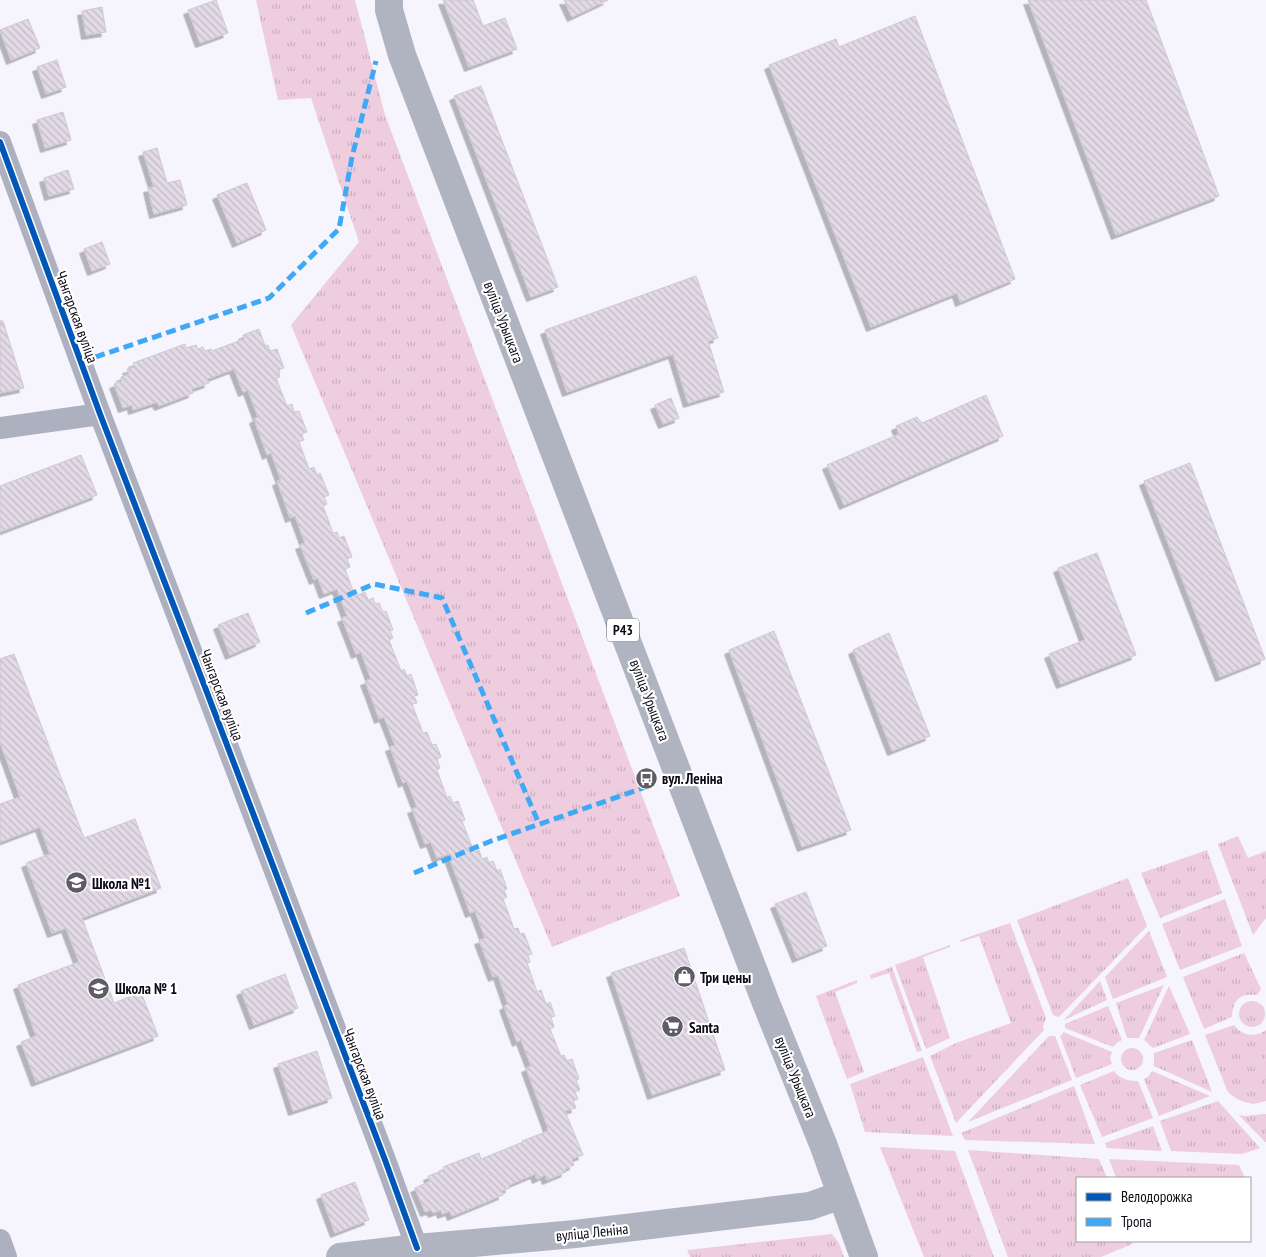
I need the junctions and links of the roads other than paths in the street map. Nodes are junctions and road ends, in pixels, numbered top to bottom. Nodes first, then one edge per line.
1 (389, 0) edge
2 (0, 142) edge
3 (100, 414) junction
4 (0, 428) edge
5 (841, 1195) junction
6 (0, 1240) edge
7 (418, 1253) edge
8 (6, 1257) edge
9 (340, 1257) edge
10 (864, 1257) edge

1 - 5 main road, вуліца Урыцкага / Р43
2 - 3 street, Чангарская вуліца
3 - 4 street
3 - 7 street, Чангарская вуліца
5 - 7 main road, вуліца Леніна
5 - 10 main road, вуліца Урыцкага / Р43
6 - 8 street
7 - 9 main road, вуліца Леніна

